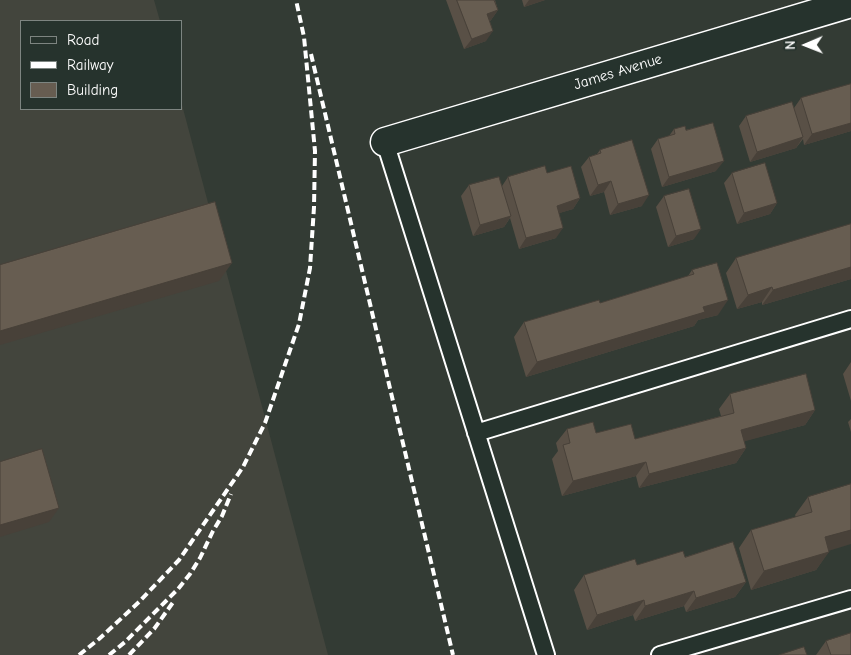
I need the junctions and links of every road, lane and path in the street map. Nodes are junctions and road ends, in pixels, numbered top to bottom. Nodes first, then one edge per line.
1 (851, 3) edge
2 (385, 142) joint
3 (851, 319) edge
4 (476, 433) junction
5 (851, 599) edge
6 (546, 655) edge
7 (660, 655) edge

1 - 2 street, James Avenue
2 - 4 lane
3 - 4 lane
4 - 6 lane
5 - 7 lane

